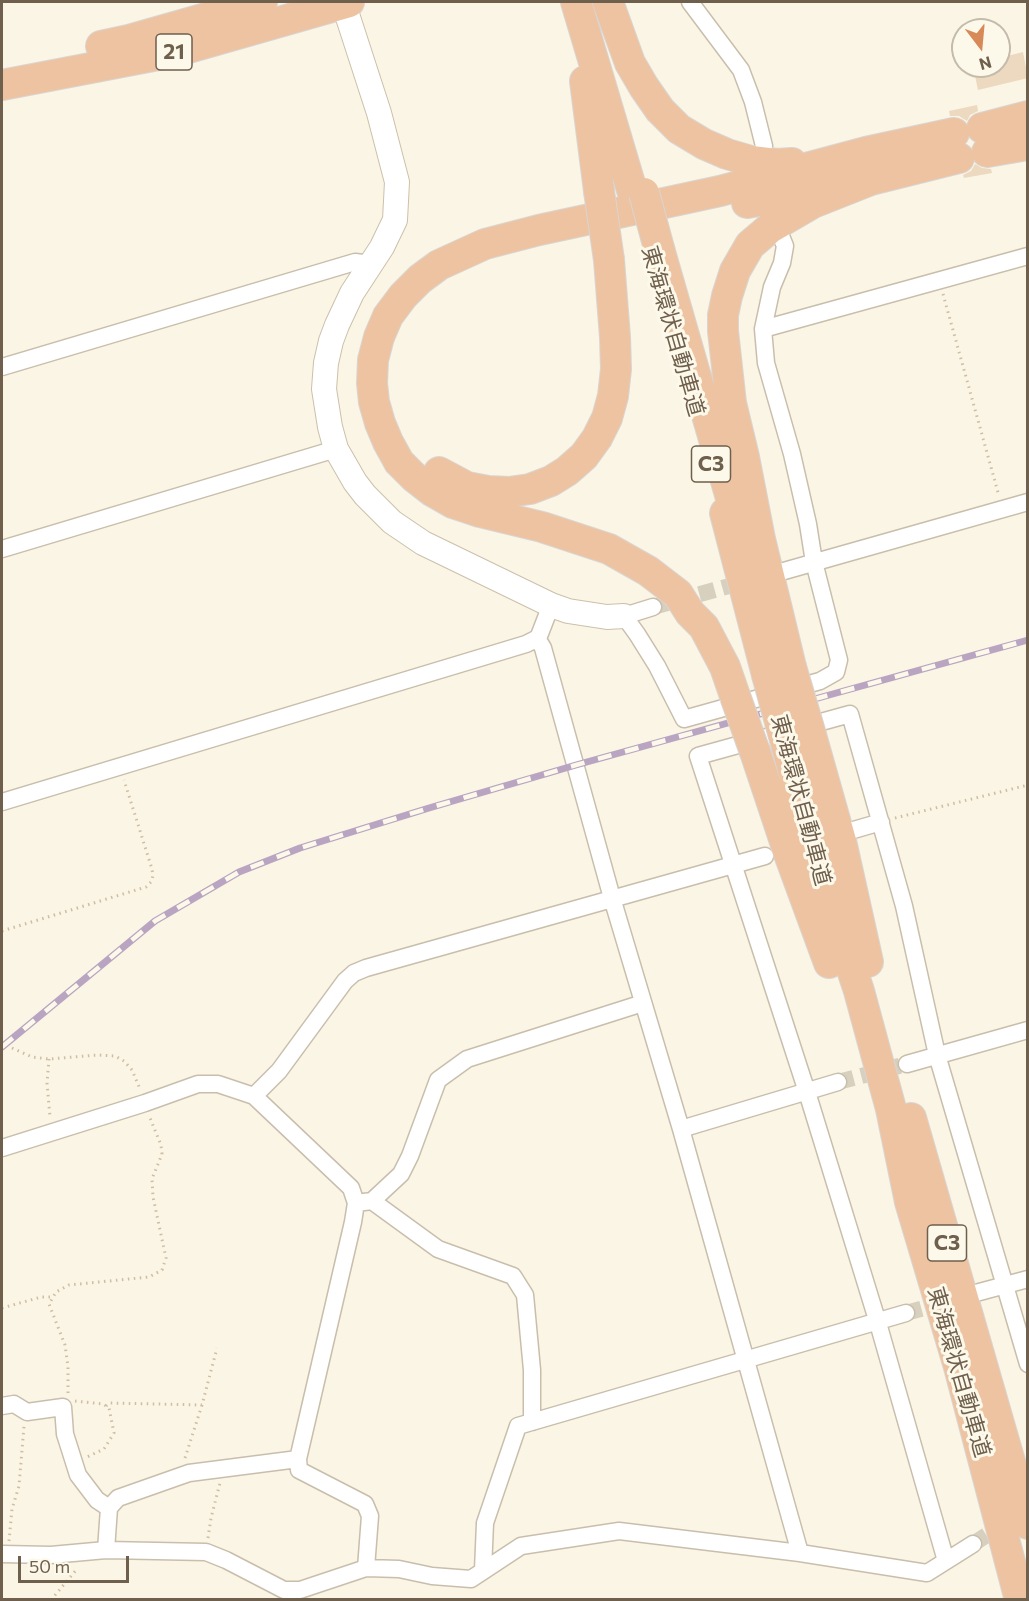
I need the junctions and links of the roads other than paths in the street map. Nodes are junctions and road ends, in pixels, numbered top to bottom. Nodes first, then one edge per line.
1 (262, 2) edge
2 (346, 2) edge
3 (566, 2) edge
4 (576, 2) edge
5 (587, 2) edge
6 (608, 2) edge
7 (690, 2) edge
8 (2, 67) edge
9 (605, 70) junction
10 (2, 85) edge
11 (1028, 116) edge
12 (971, 143) junction
13 (1028, 145) edge
14 (764, 146) dead end
15 (868, 166) junction
16 (781, 236) dead end
17 (1028, 256) edge
18 (371, 264) junction
19 (763, 329) junction
20 (2, 367) edge
21 (336, 449) junction
22 (1028, 502) edge
23 (2, 549) edge
24 (814, 562) junction
25 (784, 571) dead end
26 (550, 605) junction
27 (653, 607) tunnel mouth
28 (624, 616) junction
29 (537, 638) junction
30 (780, 672) junction
31 (800, 738) junction
32 (2, 802) edge
33 (881, 822) junction
34 (850, 831) dead end
35 (765, 856) dead end
36 (733, 866) junction
37 (612, 898) junction
38 (643, 1003) junction
39 (1028, 1030) edge
40 (937, 1056) junction
41 (907, 1064) tunnel mouth
42 (838, 1082) tunnel mouth
43 (807, 1092) junction
44 (254, 1096) junction
45 (681, 1129) junction
46 (2, 1148) edge
47 (364, 1202) junction
48 (910, 1202) junction
49 (1028, 1279) edge
50 (1004, 1286) junction
51 (972, 1294) dead end
52 (906, 1313) tunnel mouth
53 (878, 1323) junction
54 (745, 1360) junction
55 (1028, 1364) edge
56 (2, 1406) edge
57 (532, 1422) junction
58 (298, 1459) junction
59 (109, 1508) junction
60 (1028, 1524) edge
61 (972, 1544) tunnel mouth
62 (99, 1550) junction
63 (800, 1553) junction
64 (5, 1554) edge
65 (946, 1562) junction
66 (366, 1568) junction
67 (483, 1570) junction
68 (1019, 1594) edge

1 - 8 highway, 21
2 - 10 highway, 21
2 - 18 street
3 - 9 highway
4 - 9 highway, 東海環状自動車道 / C3
5 - 9 highway, 東海環状自動車道 / C3
6 - 9 highway
7 - 14 street
9 - 15 highway
9 - 15 highway, bridge
9 - 30 highway, 東海環状自動車道 / C3, bridge
11 - 12 highway
12 - 13 highway
12 - 15 highway
15 - 30 highway
15 - 48 highway, bridge
16 - 19 street
17 - 19 street
18 - 20 street
18 - 21 street
19 - 24 street
21 - 23 street
21 - 26 street
22 - 24 street
24 - 25 street
24 - 28 street
26 - 28 street
26 - 29 street
27 - 28 street
29 - 32 street
29 - 37 street
30 - 31 highway, 東海環状自動車道 / C3
31 - 48 highway, 東海環状自動車道 / C3
31 - 60 highway, 東海環状自動車道 / C3
33 - 34 street
33 - 36 street
33 - 40 street
35 - 36 street
36 - 37 street
36 - 43 street
37 - 38 street
37 - 44 street
38 - 45 street
38 - 47 street
39 - 40 street
40 - 41 street
40 - 50 street
42 - 43 street
43 - 45 street
43 - 53 street
44 - 46 street
44 - 47 street
45 - 54 street
47 - 57 street
47 - 58 street
48 - 68 highway, 東海環状自動車道 / C3
49 - 50 street
50 - 51 street
50 - 55 street
52 - 53 street
53 - 54 street
53 - 65 street
54 - 57 street
54 - 63 street
56 - 59 street
57 - 67 street
58 - 59 street
58 - 66 street
59 - 62 street
61 - 65 street
62 - 64 street
62 - 66 street
63 - 65 street
63 - 67 street
66 - 67 street

